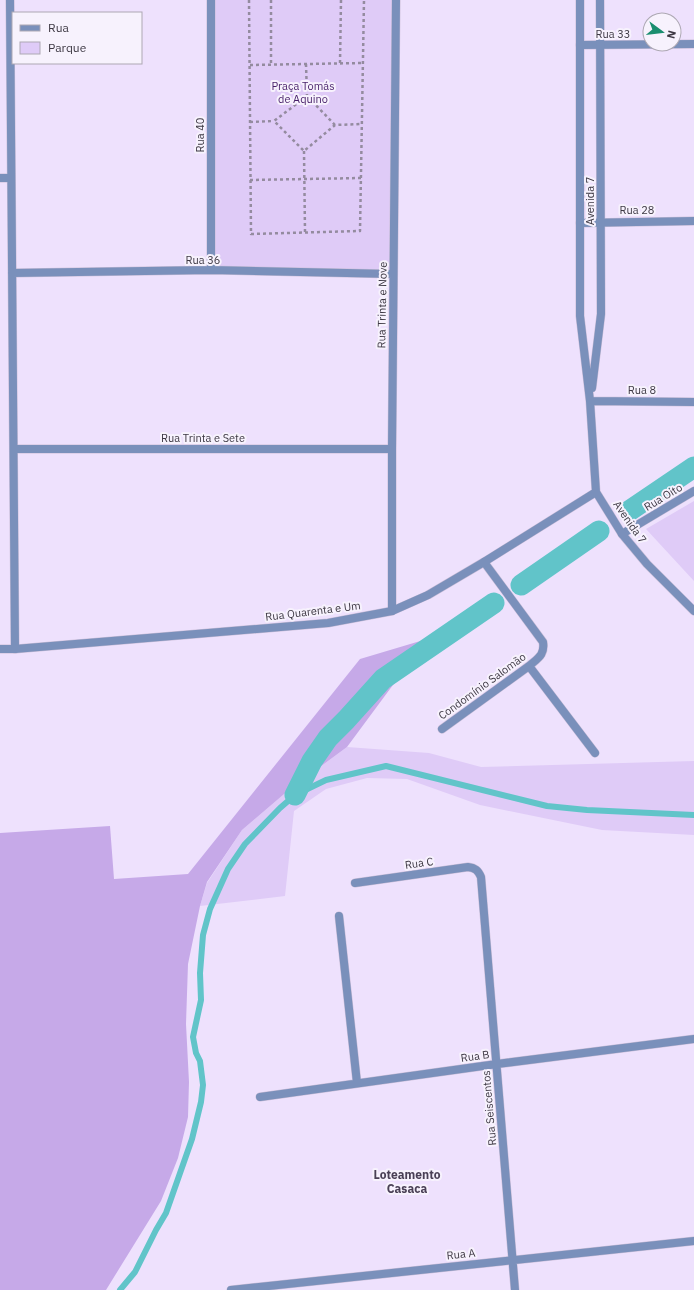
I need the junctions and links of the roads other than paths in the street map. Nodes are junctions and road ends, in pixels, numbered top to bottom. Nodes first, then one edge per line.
1 (10, 0) edge
2 (211, 0) edge
3 (396, 0) edge
4 (580, 0) edge
5 (600, 0) edge
6 (694, 44) edge
7 (580, 45) junction
8 (600, 45) junction
9 (0, 178) edge
10 (11, 178) junction
11 (694, 221) edge
12 (601, 222) junction
13 (580, 223) junction
14 (211, 270) junction
15 (12, 273) junction
16 (394, 274) junction
17 (590, 401) junction
18 (694, 402) edge
19 (14, 449) junction
20 (392, 449) junction
21 (694, 491) edge
22 (596, 492) junction
23 (622, 534) junction
24 (484, 562) junction
25 (392, 611) junction
26 (694, 611) edge
27 (0, 649) edge
28 (15, 649) junction
29 (529, 666) junction
30 (442, 729) dead end
31 (595, 753) dead end
32 (481, 877) joint
33 (355, 883) dead end
34 (339, 916) dead end
35 (694, 1038) edge
36 (497, 1064) junction
37 (357, 1083) junction
38 (260, 1097) dead end
39 (694, 1240) edge
40 (512, 1260) junction
41 (231, 1290) edge
42 (515, 1290) edge

1 - 10 street
2 - 14 street, Rua 40
3 - 16 street, Rua Trinta e Nove
4 - 7 street, Avenida 7
5 - 8 street, Avenida 7
6 - 8 street, Rua 33
7 - 8 street, Rua 33
7 - 13 street, Avenida 7
8 - 12 street, Avenida 7
9 - 10 street
10 - 15 street
11 - 12 street, Rua 28
12 - 13 street, Rua 28
12 - 17 street, Avenida 7
13 - 17 street, Avenida 7
14 - 15 street, Rua 36
14 - 16 street, Rua 36
15 - 19 street
16 - 20 street, Rua Trinta e Nove
17 - 18 street, Rua 8
17 - 22 street, Avenida 7
19 - 20 street, Rua Trinta e Sete
19 - 28 street
20 - 25 street, Rua Trinta e Nove
21 - 23 street, Rua Oito
22 - 23 street, Avenida 7
22 - 24 street, Rua Quarenta e Um
23 - 26 street, Avenida 7
24 - 25 street, Rua Quarenta e Um
24 - 29 street, Condomínio Salomão
25 - 28 street, Rua Quarenta e Um
27 - 28 street, Rua Quarenta e Um
29 - 30 street, Condomínio Salomão
29 - 31 street
32 - 33 street, Rua C
32 - 36 street, Rua Seiscentos
34 - 37 street
35 - 36 street, Rua B
36 - 37 street, Rua B
36 - 40 street, Rua Seiscentos
37 - 38 street, Rua B
39 - 40 street, Rua A
40 - 41 street, Rua A
40 - 42 street, Rua Seiscentos

